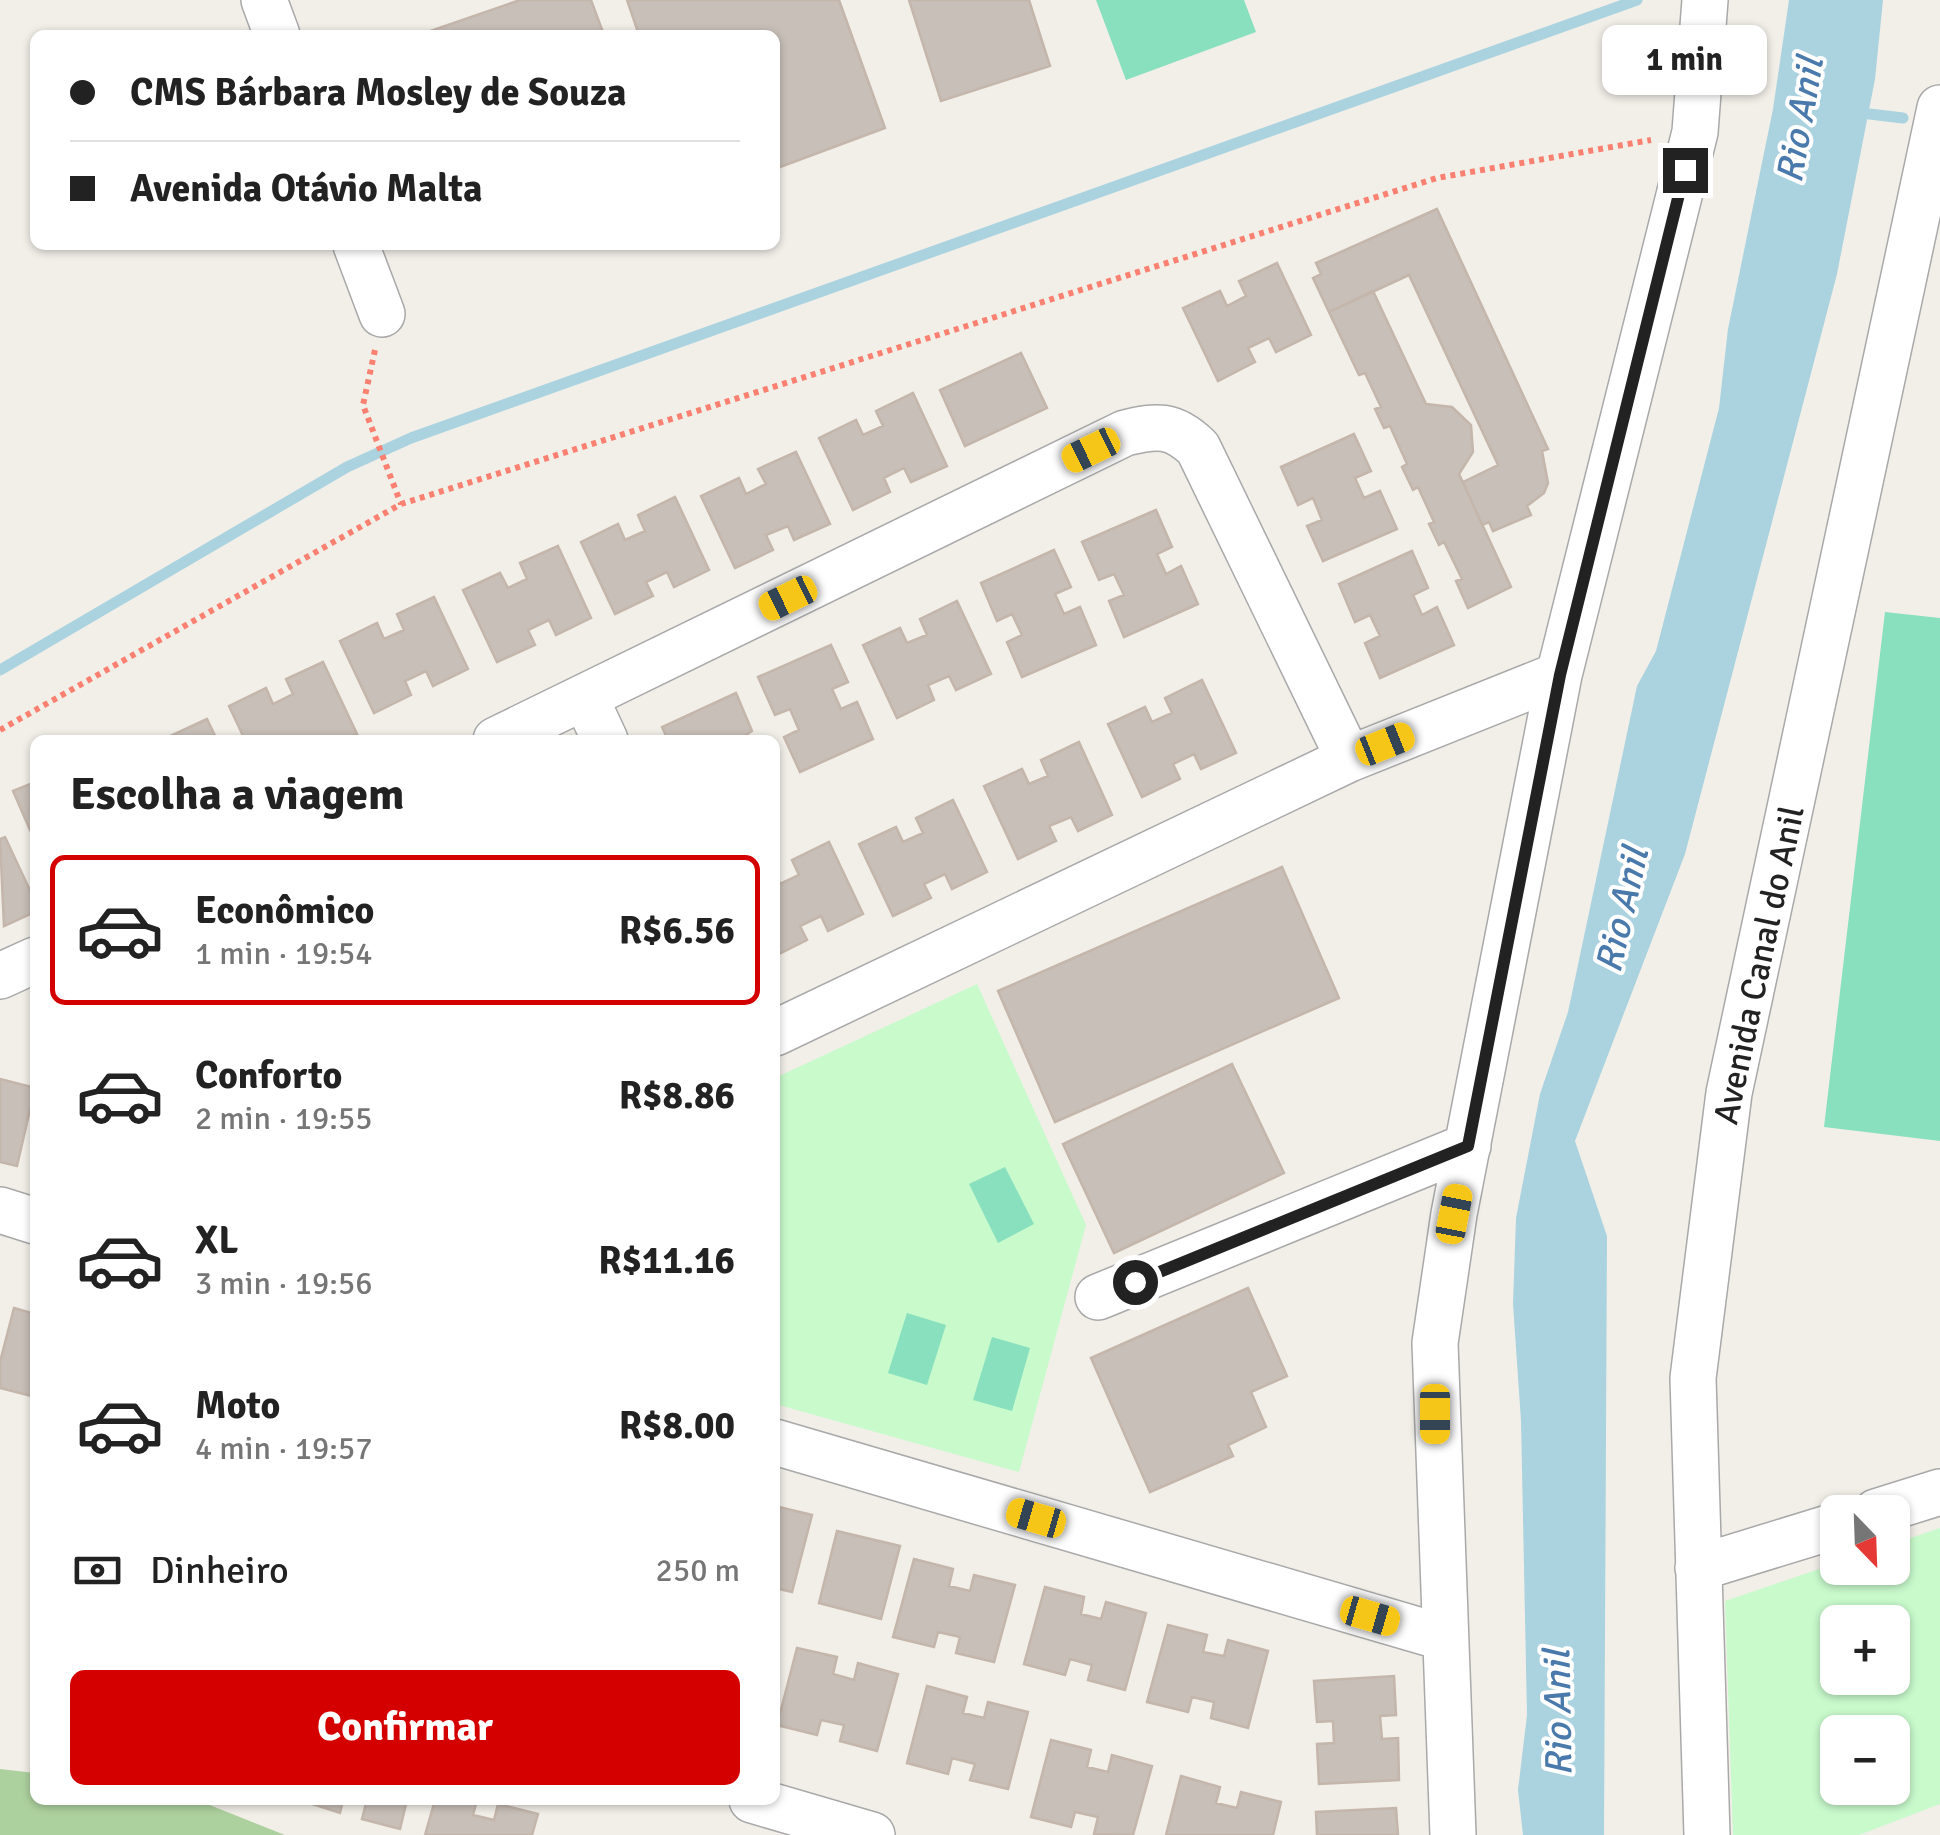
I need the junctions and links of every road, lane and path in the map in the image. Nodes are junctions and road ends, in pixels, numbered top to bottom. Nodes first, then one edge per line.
1 (264, 0) edge
2 (1705, 0) edge
3 (275, 30) edge
4 (1940, 108) edge
5 (1695, 132) junction
6 (358, 250) edge
7 (382, 314) joint
8 (401, 504) junction
9 (1560, 675) junction
10 (586, 698) junction
11 (0, 730) edge
12 (507, 735) edge
13 (603, 735) edge
14 (1349, 759) junction
15 (30, 962) edge
16 (0, 976) edge
17 (780, 1031) edge
18 (1468, 1146) junction
19 (0, 1210) edge
20 (30, 1219) edge
21 (1098, 1298) dead end
22 (780, 1443) edge
23 (1940, 1492) edge
24 (1910, 1501) edge
25 (1820, 1531) edge
26 (1698, 1568) junction
27 (1445, 1638) junction
28 (769, 1805) edge
29 (872, 1835) edge
30 (1452, 1835) edge
31 (1707, 1835) edge

1 - 3 street
2 - 5 street
4 - 26 street, Avenida Canal do Anil
5 - 8 path
5 - 9 street
6 - 7 street
7 - 8 path
8 - 11 path
9 - 14 street
9 - 18 street
10 - 12 street
10 - 13 street
10 - 14 street
14 - 17 street
15 - 16 street
18 - 21 street
18 - 27 street
19 - 20 street
22 - 27 street
23 - 24 street
25 - 26 street
26 - 31 street, Avenida Canal do Anil
27 - 30 street
28 - 29 street

